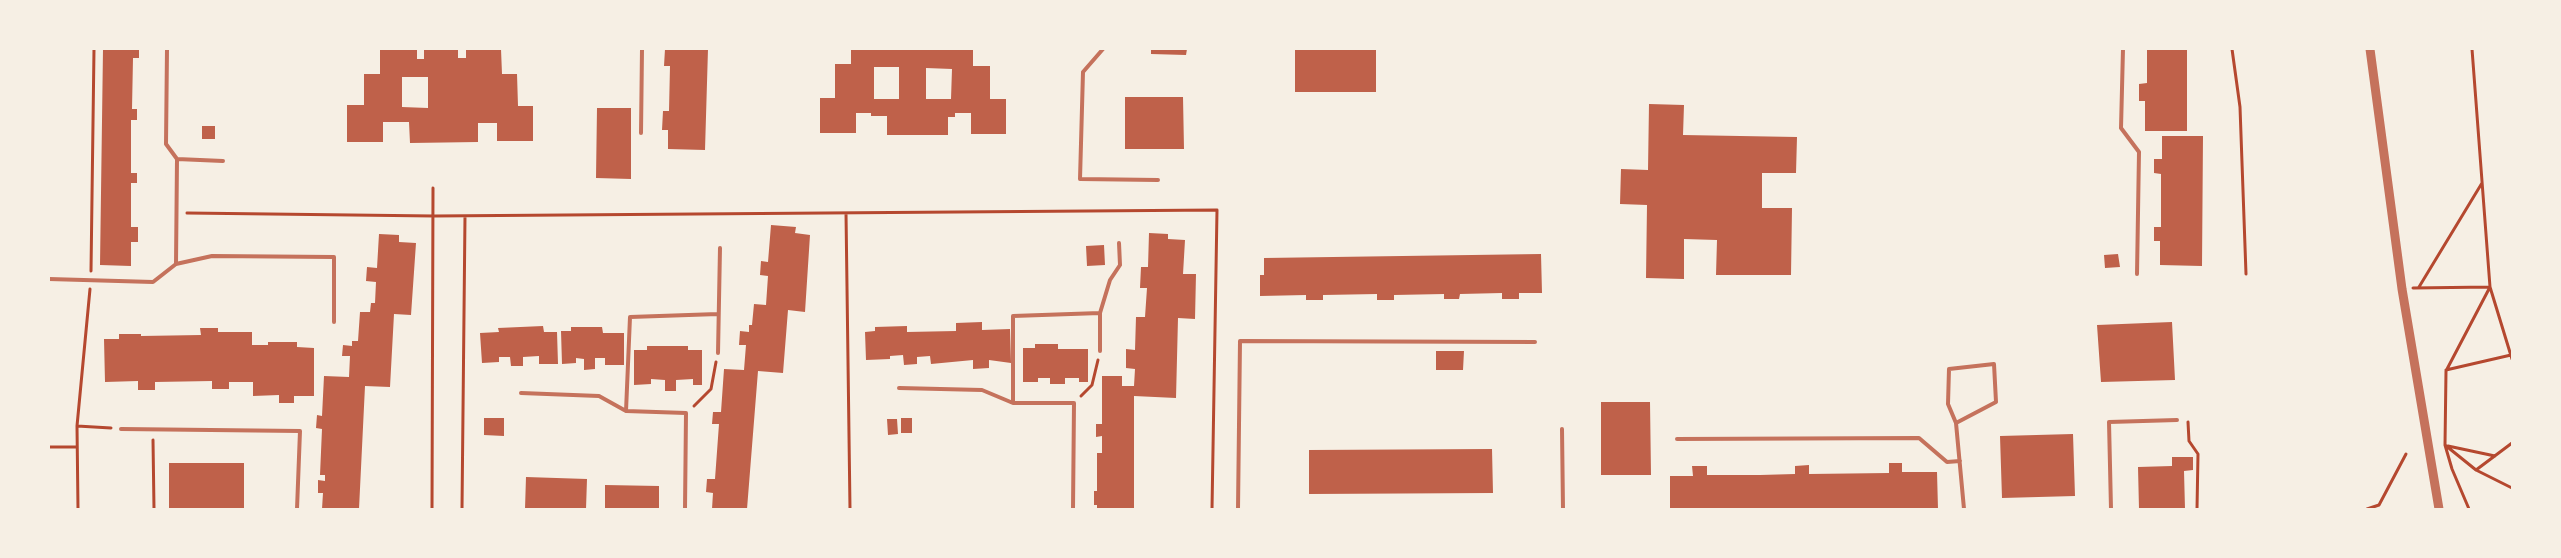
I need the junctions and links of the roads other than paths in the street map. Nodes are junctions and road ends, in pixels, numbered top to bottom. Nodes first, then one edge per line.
1 (167, 49) edge
2 (642, 49) edge
3 (1104, 49) edge
4 (2123, 49) edge
5 (2370, 49) edge
6 (641, 133) dead end
7 (176, 159) junction
8 (223, 161) dead end
9 (1158, 180) dead end
10 (1119, 243) dead end
11 (720, 248) dead end
12 (176, 264) junction
13 (2137, 274) dead end
14 (49, 279) edge
15 (1100, 313) junction
16 (718, 314) junction
17 (334, 322) dead end
18 (1535, 342) dead end
19 (1100, 351) road end
20 (718, 353) road end
21 (899, 388) dead end
22 (521, 393) dead end
23 (1013, 403) junction
24 (626, 411) junction
25 (2177, 420) road end
26 (1956, 423) junction
27 (120, 428) road end
28 (1562, 429) dead end
29 (1677, 439) dead end
30 (1960, 461) junction
31 (297, 509) edge
32 (685, 509) edge
33 (1073, 509) edge
34 (1238, 509) edge
35 (1562, 509) edge
36 (1964, 509) edge
37 (2111, 509) edge
38 (2439, 509) edge

1 - 7 lane
2 - 6 lane
3 - 9 lane
4 - 13 lane
5 - 38 street
7 - 8 lane
7 - 12 lane
10 - 15 lane
11 - 16 lane
12 - 14 lane
12 - 17 lane
15 - 19 lane
15 - 23 lane
16 - 20 lane
16 - 24 lane
18 - 34 lane
21 - 23 lane
22 - 24 lane
23 - 33 lane
24 - 32 lane
25 - 37 lane
26 - 26 lane
26 - 30 lane
27 - 31 lane
28 - 35 lane
29 - 30 lane
30 - 36 lane

